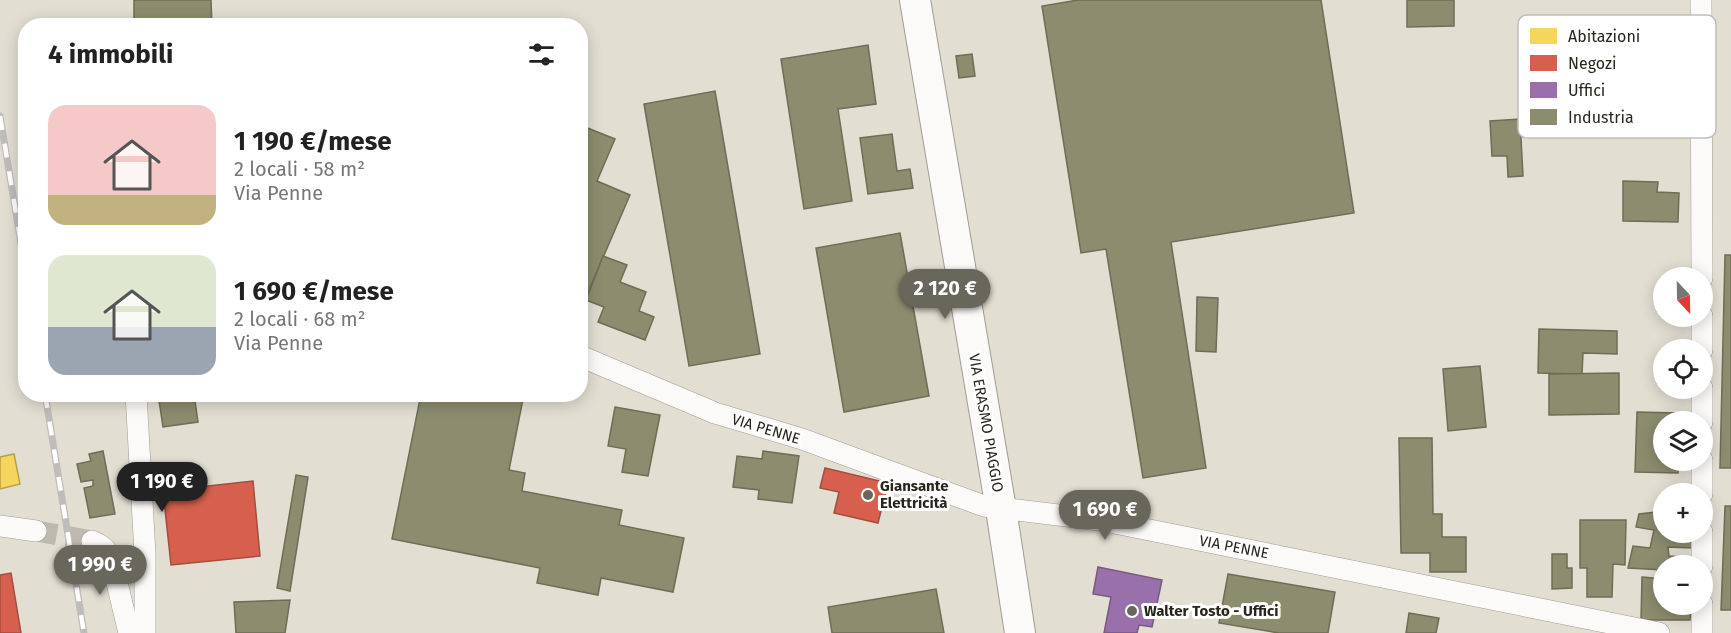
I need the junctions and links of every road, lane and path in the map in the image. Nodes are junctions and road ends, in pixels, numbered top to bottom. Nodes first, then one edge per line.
1 (915, 0) edge
2 (1701, 0) edge
3 (1701, 15) edge
4 (1701, 138) edge
5 (1702, 267) edge
6 (588, 359) edge
7 (136, 402) edge
8 (1001, 509) junction
9 (0, 526) edge
10 (36, 531) tunnel mouth
11 (92, 541) tunnel mouth
12 (1702, 615) edge
13 (129, 633) edge
14 (145, 633) edge
15 (1020, 633) edge
16 (1659, 633) edge
17 (1702, 633) edge

1 - 8 street, VIA ERASMO PIAGGIO
2 - 3 street
4 - 5 street
6 - 8 street, VIA PENNE
7 - 14 street
8 - 15 street, VIA ERASMO PIAGGIO
8 - 16 street, VIA PENNE
9 - 10 street
11 - 13 street
12 - 17 street

